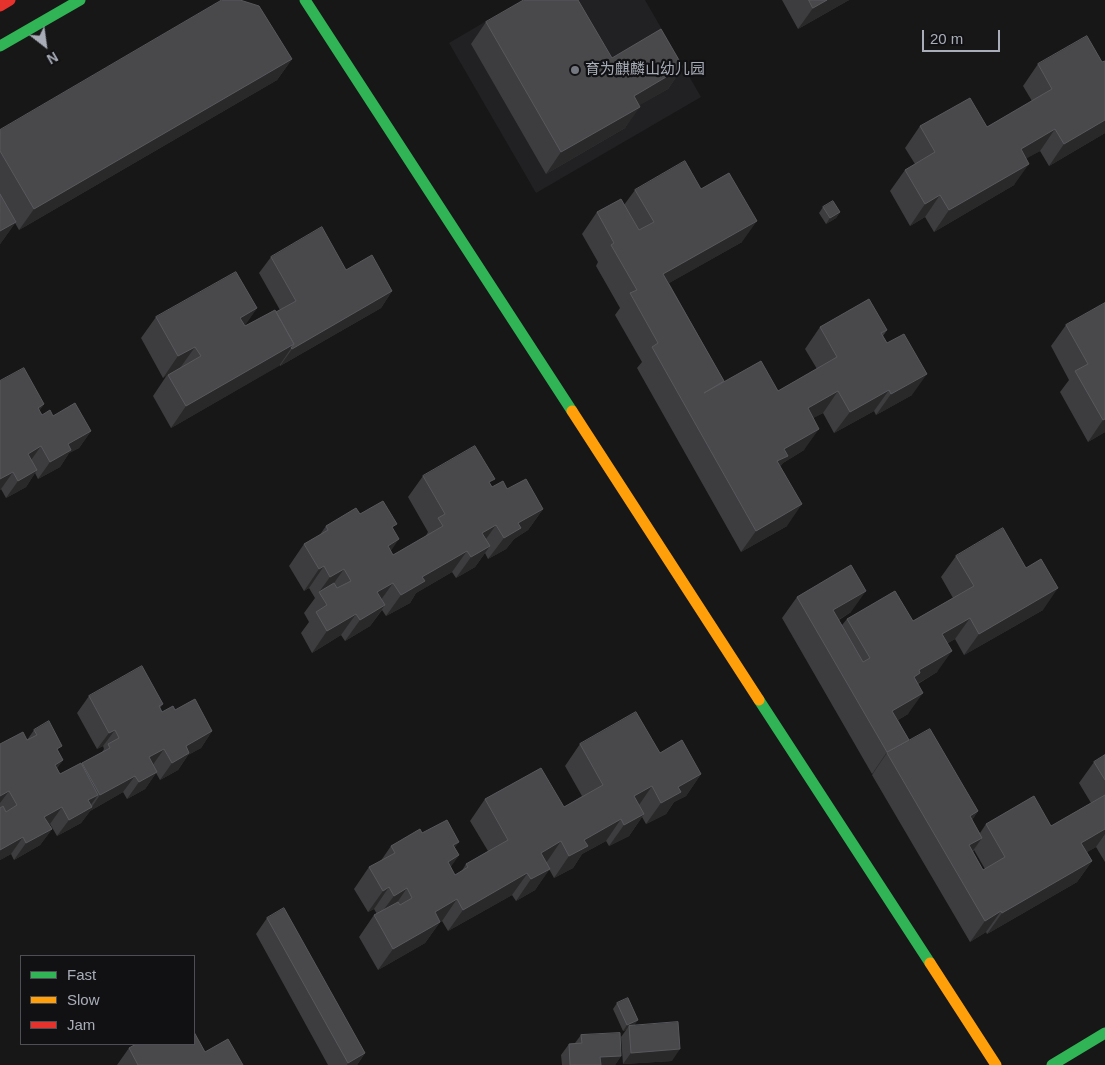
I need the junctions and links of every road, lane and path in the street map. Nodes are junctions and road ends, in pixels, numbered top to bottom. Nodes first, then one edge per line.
1 (10, 0) edge
2 (80, 0) edge
3 (305, 0) edge
4 (0, 6) edge
5 (0, 46) edge
6 (1105, 1033) edge
7 (996, 1065) edge
8 (1052, 1065) edge

1 - 4 street
2 - 5 street
3 - 7 street
6 - 8 street

